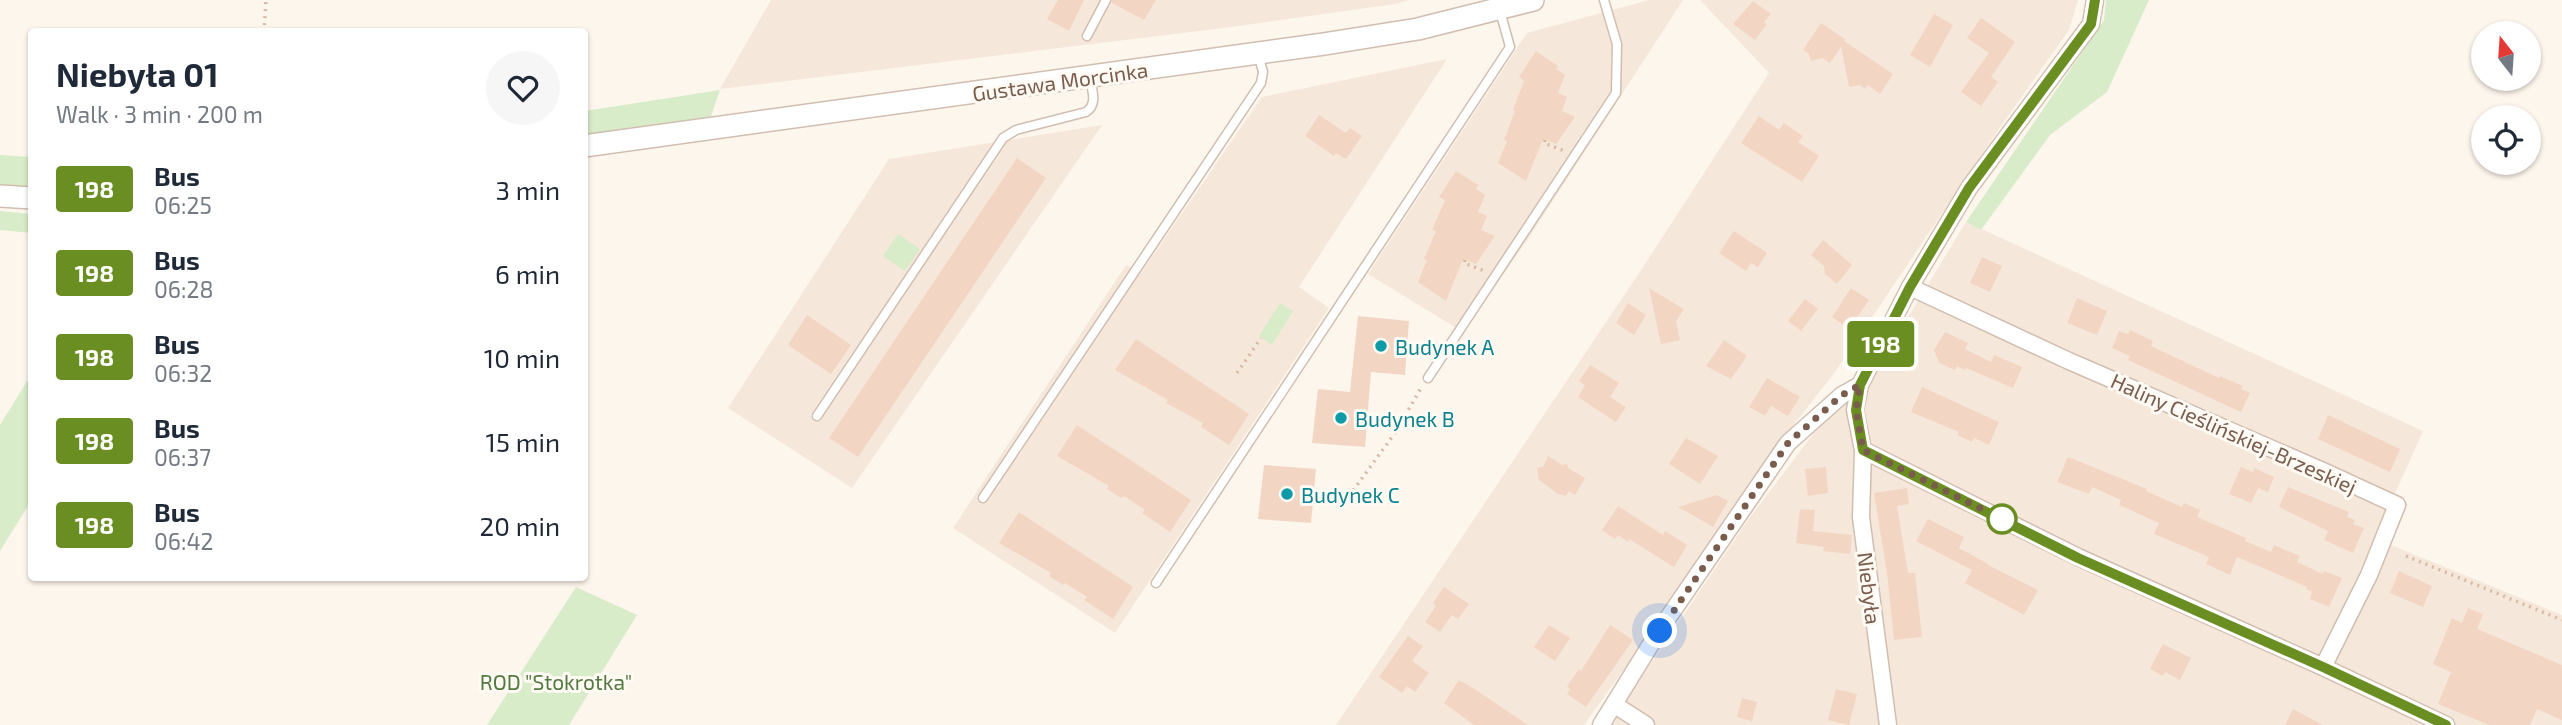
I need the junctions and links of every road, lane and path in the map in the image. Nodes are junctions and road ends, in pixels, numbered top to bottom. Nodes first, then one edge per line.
1 (266, 0) edge
2 (1106, 0) edge
3 (1533, 0) edge
4 (1604, 0) edge
5 (2095, 0) edge
6 (1499, 10) junction
7 (264, 28) edge
8 (1087, 36) dead end
9 (1258, 54) junction
10 (1090, 78) junction
11 (1545, 139) dead end
12 (588, 145) edge
13 (1576, 155) junction
14 (0, 196) edge
15 (28, 198) edge
16 (1465, 260) dead end
17 (1496, 276) junction
18 (1910, 287) junction
19 (1261, 338) dead end
20 (1237, 373) dead end
21 (1428, 377) joint
22 (1860, 385) junction
23 (817, 416) dead end
24 (1863, 450) junction
25 (1349, 496) dead end
26 (983, 498) dead end
27 (2406, 556) dead end
28 (1156, 583) dead end
29 (2562, 620) edge
30 (2323, 667) junction
31 (1615, 705) junction
32 (1601, 725) edge
33 (1646, 725) edge
34 (1888, 725) edge
35 (2446, 725) edge

1 - 7 path
2 - 8 lane
3 - 6 street, Gustawa Morcinka
4 - 13 lane
5 - 18 street
6 - 9 street, Gustawa Morcinka
6 - 28 lane
9 - 10 street, Gustawa Morcinka
9 - 26 lane
10 - 12 street, Gustawa Morcinka
10 - 23 lane
11 - 13 path
13 - 17 lane
14 - 15 street
16 - 17 path
17 - 21 lane
18 - 22 street
18 - 30 street, Haliny Cieślińskiej-Brzeskiej
19 - 20 path
21 - 25 path
22 - 24 street, Niebyła
22 - 31 street
24 - 30 street
24 - 34 street, Niebyła
27 - 29 path
30 - 35 street
31 - 32 street
31 - 33 street

